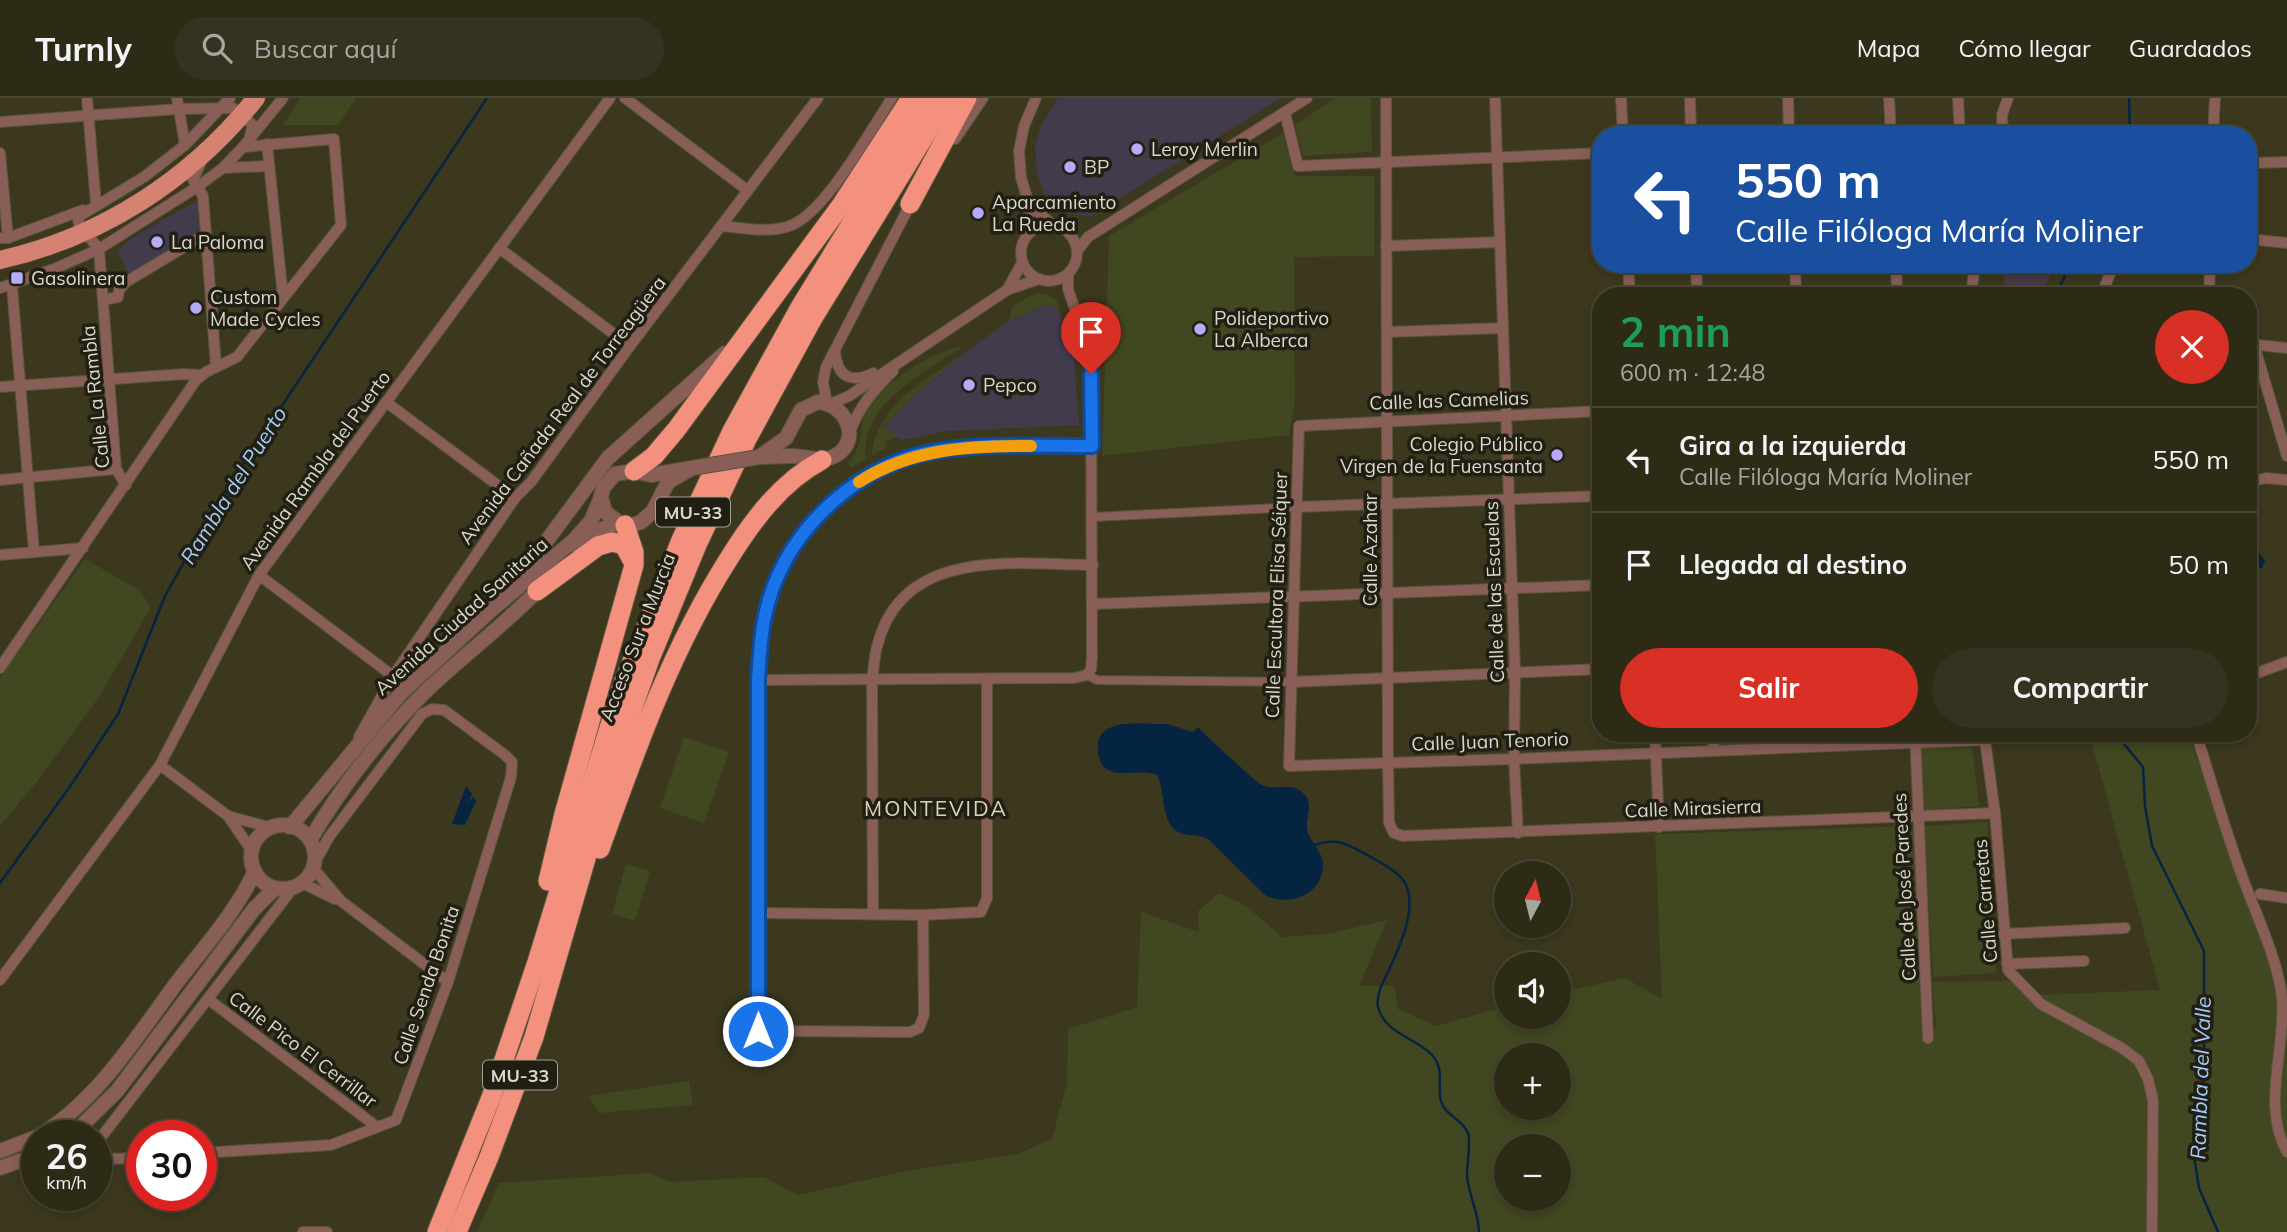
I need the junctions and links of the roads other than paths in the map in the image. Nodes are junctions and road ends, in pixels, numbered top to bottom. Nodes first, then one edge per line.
1 (87, 98) edge
2 (256, 98) edge
3 (284, 98) edge
4 (610, 98) edge
5 (625, 98) edge
6 (818, 98) edge
7 (891, 98) edge
8 (911, 98) edge
9 (928, 98) edge
10 (948, 98) edge
11 (967, 98) edge
12 (983, 98) edge
13 (1036, 98) edge
14 (1307, 98) edge
15 (1386, 98) edge
16 (1495, 98) edge
17 (1621, 98) edge
18 (1690, 98) edge
19 (1788, 98) edge
20 (1889, 98) edge
21 (1958, 98) edge
22 (2008, 98) edge
23 (2215, 98) edge
24 (178, 104) edge
25 (238, 108) edge
26 (1285, 113) junction
27 (88, 117) junction
28 (268, 117) junction
29 (0, 122) edge
30 (1623, 126) edge
31 (1691, 126) edge
32 (1789, 126) edge
33 (1891, 126) edge
34 (1960, 126) edge
35 (2003, 126) edge
36 (2213, 126) edge
37 (246, 143) junction
38 (267, 144) junction
39 (185, 145) junction
40 (0, 153) edge
41 (1592, 153) edge
42 (205, 154) junction
43 (1497, 157) junction
44 (1386, 160) junction
45 (2287, 162) edge
46 (2257, 163) edge
47 (268, 166) junction
48 (223, 168) junction
49 (1, 176) edge
50 (197, 187) junction
51 (747, 190) junction
52 (96, 204) junction
53 (910, 204) junction
54 (1028, 205) junction
55 (1052, 224) junction
56 (722, 226) junction
57 (83, 233) junction
58 (206, 234) junction
59 (1026, 236) junction
60 (1088, 237) junction
61 (4, 238) edge
62 (1075, 239) junction
63 (2257, 240) edge
64 (1500, 242) junction
65 (2287, 243) edge
66 (1386, 246) junction
67 (499, 247) junction
68 (99, 249) junction
69 (1078, 250) junction
70 (0, 260) edge
71 (1023, 262) junction
72 (1068, 274) junction
73 (1039, 279) junction
74 (1053, 281) junction
75 (6, 287) edge
76 (1007, 289) junction
77 (283, 297) junction
78 (1070, 298) junction
79 (103, 300) junction
80 (1503, 328) junction
81 (1387, 332) junction
82 (742, 337) junction
83 (2257, 345) edge
84 (630, 346) junction
85 (835, 348) junction
86 (2287, 348) edge
87 (910, 354) junction
88 (2257, 361) edge
89 (216, 366) junction
90 (201, 376) junction
91 (109, 379) junction
92 (20, 386) junction
93 (0, 387) edge
94 (386, 402) junction
95 (829, 403) junction
96 (1592, 411) edge
97 (1506, 415) junction
98 (1387, 420) junction
99 (793, 426) junction
100 (1299, 426) joint
101 (850, 432) junction
102 (1092, 446) junction
103 (2287, 456) edge
104 (759, 457) junction
105 (817, 459) junction
106 (692, 468) junction
107 (116, 469) junction
108 (638, 473) junction
109 (29, 478) junction
110 (0, 480) edge
111 (2257, 480) edge
112 (2287, 480) edge
113 (126, 485) junction
114 (1592, 496) edge
115 (601, 497) junction
116 (515, 498) junction
117 (1509, 499) junction
118 (655, 503) junction
119 (1387, 504) junction
120 (1296, 508) junction
121 (1093, 517) junction
122 (622, 524) junction
123 (83, 548) junction
124 (34, 552) junction
125 (0, 555) edge
126 (634, 565) junction
127 (1093, 565) junction
128 (258, 575) junction
129 (1592, 585) edge
130 (1512, 589) junction
131 (537, 591) junction
132 (1387, 592) junction
133 (1294, 596) junction
134 (1093, 604) junction
135 (489, 612) junction
136 (2287, 662) edge
137 (0, 668) edge
138 (1592, 669) edge
139 (1515, 672) junction
140 (2257, 673) edge
141 (1087, 675) junction
142 (393, 676) junction
143 (1388, 677) junction
144 (872, 679) junction
145 (987, 679) junction
146 (758, 680) junction
147 (1291, 682) junction
148 (1655, 742) edge
149 (1714, 742) edge
150 (1815, 742) edge
151 (1865, 742) edge
152 (1915, 742) edge
153 (1985, 742) edge
154 (2199, 742) edge
155 (1815, 746) junction
156 (1714, 750) junction
157 (1656, 752) junction
158 (350, 753) junction
159 (1514, 759) junction
160 (1388, 762) junction
161 (160, 765) junction
162 (1289, 766) joint
163 (1995, 814) junction
164 (228, 816) junction
165 (1918, 816) junction
166 (290, 827) junction
167 (1659, 827) junction
168 (272, 828) junction
169 (1394, 833) joint
170 (1518, 833) junction
171 (310, 840) junction
172 (252, 851) junction
173 (314, 866) junction
174 (254, 871) junction
175 (297, 885) junction
176 (275, 888) junction
177 (2260, 894) dead end
178 (2287, 898) edge
179 (341, 901) junction
180 (571, 913) junction
181 (758, 913) junction
182 (873, 914) junction
183 (923, 915) junction
184 (2125, 928) dead end
185 (2003, 934) junction
186 (2084, 961) dead end
187 (537, 962) junction
188 (2007, 964) junction
189 (0, 980) edge
190 (448, 982) junction
191 (208, 999) junction
192 (758, 1031) junction
193 (769, 1035) junction
194 (1928, 1038) dead end
195 (61, 1120) edge
196 (89, 1120) edge
197 (112, 1121) edge
198 (377, 1127) junction
199 (21, 1143) edge
200 (0, 1151) edge
201 (217, 1152) edge
202 (2287, 1152) edge
203 (21, 1161) edge
204 (0, 1168) edge
205 (303, 1232) edge
206 (327, 1232) edge
207 (437, 1232) edge
208 (457, 1232) edge
209 (2152, 1232) edge

1 - 27 street
2 - 25 main road
3 - 28 street
4 - 67 street, Avenida Rambla del Puerto
5 - 51 street
6 - 51 street, Avenida Cañada Real de Torreagüera
7 - 56 street
8 - 82 highway
9 - 187 highway, Acceso Sur a Murcia / MU-33
10 - 180 highway, Acceso Sur a Murcia / MU-33
11 - 53 highway
12 - 53 street
13 - 54 street
14 - 26 street
15 - 44 street, Calle Azahar
16 - 43 street, Calle de las Escuelas
17 - 30 street
18 - 31 street
19 - 32 street
20 - 33 street
21 - 34 street
22 - 35 street
23 - 36 street
24 - 25 street
24 - 27 street
24 - 39 street
25 - 28 street
25 - 37 street
25 - 39 street
25 - 42 main road
26 - 44 street
26 - 60 street
27 - 29 street
27 - 52 street
28 - 37 street
37 - 38 street
37 - 48 street
38 - 47 street
38 - 77 street
39 - 52 street
40 - 49 street
41 - 43 street
42 - 50 street
42 - 57 main road
43 - 44 street
43 - 64 street, Calle de las Escuelas
44 - 66 street, Calle Azahar
45 - 46 street
47 - 48 street
47 - 77 street
48 - 50 street
49 - 61 street
50 - 58 street
50 - 68 street
51 - 56 street, Avenida Cañada Real de Torreagüera
52 - 57 street
52 - 61 street
53 - 85 street
54 - 55 street
54 - 59 street
55 - 59 street
55 - 62 street
56 - 84 street, Avenida Cañada Real de Torreagüera
57 - 68 street
57 - 70 main road
58 - 79 street
58 - 89 street
59 - 71 street
60 - 62 street
60 - 69 street
62 - 69 street
63 - 65 street
64 - 66 street
64 - 80 street, Calle de las Escuelas
66 - 81 street, Calle Azahar
67 - 84 street
67 - 94 street, Avenida Rambla del Puerto
68 - 75 street
68 - 79 street, Calle La Rambla
69 - 72 street
71 - 73 street
71 - 76 street
72 - 74 street
72 - 78 street
73 - 74 street
73 - 76 street
74 - 78 street
75 - 92 street
76 - 87 street
77 - 89 street
78 - 102 street
79 - 91 street, Calle La Rambla
80 - 81 street
80 - 97 street, Calle de las Escuelas
81 - 98 street, Calle Azahar
82 - 108 highway
82 - 135 street
83 - 86 street
84 - 116 street, Avenida Cañada Real de Torreagüera
85 - 87 street
85 - 95 street
87 - 95 street
87 - 101 street
88 - 103 street
89 - 90 street
90 - 91 street
90 - 113 street
91 - 92 street
91 - 107 street, Calle La Rambla
92 - 93 street
92 - 109 street
94 - 116 street
94 - 128 street, Avenida Rambla del Puerto
95 - 99 street
95 - 101 street
96 - 97 street, Calle las Camelias
97 - 98 street, Calle las Camelias
97 - 117 street, Calle de las Escuelas
98 - 100 street, Calle las Camelias
98 - 119 street, Calle Azahar
99 - 104 street
99 - 105 street
100 - 120 street, Calle Escultora Elisa Séiquer
101 - 105 street
102 - 121 street
102 - 146 street
104 - 105 street
104 - 106 street, bridge
105 - 180 highway
106 - 108 street
106 - 118 street
107 - 109 street
107 - 113 street, Calle La Rambla
108 - 115 street
108 - 118 street
109 - 110 street
109 - 124 street
111 - 112 street
113 - 123 street, Calle La Rambla
114 - 117 street
115 - 122 street
115 - 135 street, Avenida Ciudad Sanitaria
116 - 142 street, Avenida Cañada Real de Torreagüera
117 - 119 street
117 - 130 street, Calle de las Escuelas
118 - 122 street
119 - 120 street
119 - 132 street, Calle Azahar
120 - 121 street
120 - 133 street, Calle Escultora Elisa Séiquer
121 - 127 street
122 - 126 highway
122 - 131 street, Avenida Ciudad Sanitaria
123 - 124 street
123 - 137 street, Calle La Rambla
124 - 125 street
126 - 131 highway
126 - 187 highway
127 - 134 street
127 - 144 street
128 - 142 street
128 - 161 street, Avenida Rambla del Puerto
129 - 130 street
130 - 132 street
130 - 139 street, Calle de las Escuelas
131 - 171 street, Avenida Ciudad Sanitaria
132 - 133 street
132 - 143 street, Calle Azahar
133 - 134 street
133 - 147 street, Calle Escultora Elisa Séiquer
134 - 141 street
135 - 158 street, Avenida Ciudad Sanitaria
136 - 140 street
138 - 139 street
139 - 143 street
139 - 159 street, Calle de las Escuelas
141 - 145 street
141 - 147 street
142 - 158 street, Avenida Cañada Real de Torreagüera
143 - 147 street
143 - 160 street, Calle Azahar
144 - 145 street
144 - 146 street
144 - 182 street
145 - 183 street
146 - 181 street
147 - 162 street, Calle Escultora Elisa Séiquer
148 - 157 street
149 - 156 street
150 - 155 street
151 - 155 street, Calle Juan Tenorio
152 - 165 street, Calle de José Paredes
153 - 163 street, Calle Carretas
154 - 202 street
155 - 156 street, Calle Juan Tenorio
156 - 157 street, Calle Juan Tenorio
157 - 159 street, Calle Juan Tenorio
157 - 167 street
158 - 166 street, Avenida Ciudad Sanitaria
159 - 160 street, Calle Juan Tenorio
159 - 170 street, Calle de las Escuelas
160 - 162 street, Calle Juan Tenorio
160 - 169 street, Calle Azahar
161 - 164 street
161 - 189 street, Avenida Rambla del Puerto
163 - 165 street, Calle Mirasierra
163 - 185 street, Calle Carretas
164 - 168 street
164 - 172 street
165 - 167 street, Calle Mirasierra
165 - 194 street, Calle de José Paredes
166 - 168 street
166 - 171 street
167 - 170 street, Calle Mirasierra
168 - 172 street
169 - 170 street, Calle Mirasierra
171 - 173 street
172 - 174 street
173 - 175 street
173 - 179 street
173 - 190 street, Calle Senda Bonita
174 - 176 street
174 - 195 street
175 - 176 street
175 - 179 street
175 - 191 street
176 - 196 street
177 - 178 street
179 - 190 street
180 - 208 highway, Acceso Sur a Murcia / MU-33
181 - 182 street
181 - 192 street
182 - 183 street
183 - 193 street
184 - 185 street
185 - 188 street, Calle Carretas
186 - 188 street
187 - 207 highway, Acceso Sur a Murcia / MU-33
188 - 209 street, Calle Carretas
190 - 198 street, Calle Senda Bonita
191 - 197 street
191 - 198 street, Calle Pico El Cerrillar
192 - 193 street
192 - 193 street
198 - 201 street, Calle Senda Bonita
199 - 200 street
203 - 204 street
205 - 206 street

